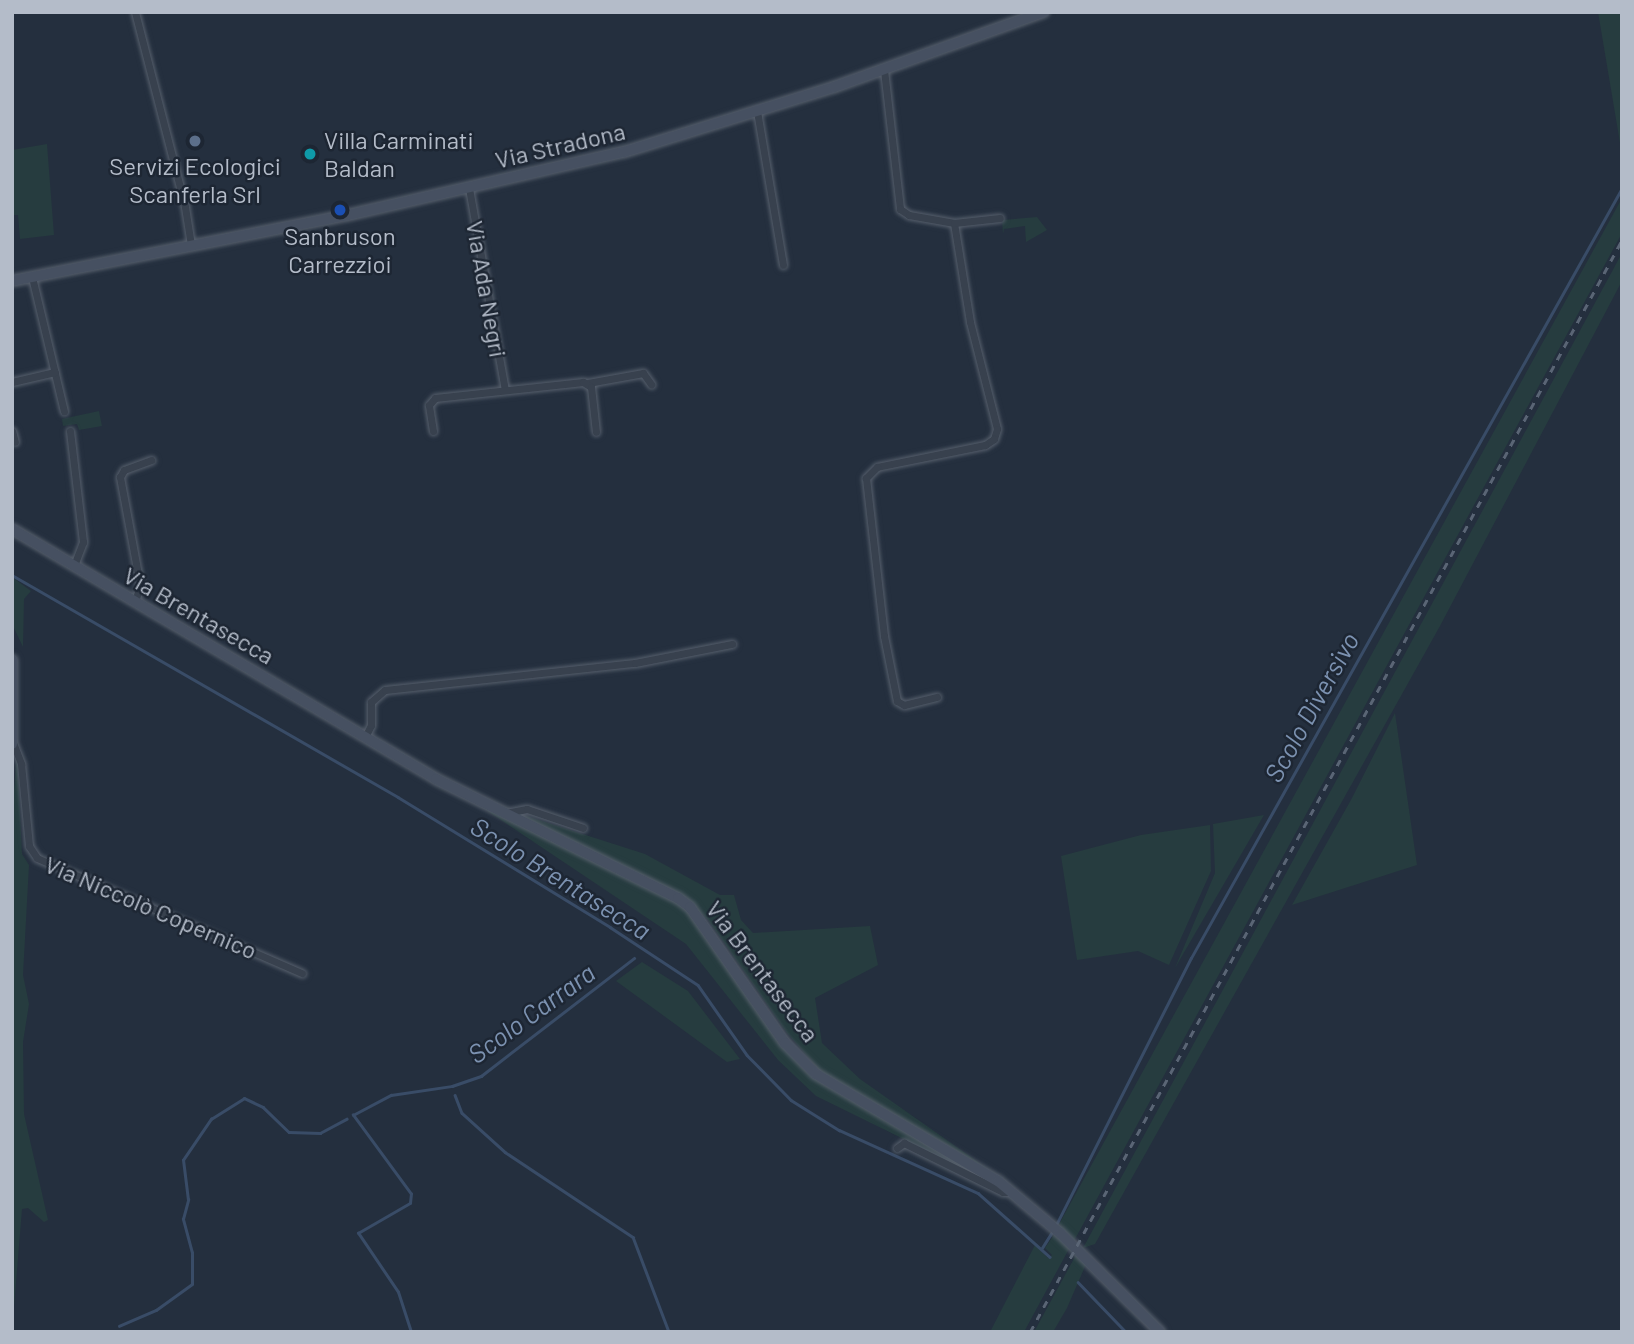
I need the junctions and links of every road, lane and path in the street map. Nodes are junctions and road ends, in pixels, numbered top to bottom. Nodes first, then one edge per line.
1 (135, 12) edge
2 (1044, 12) edge
3 (884, 70) junction
4 (757, 111) junction
5 (469, 188) junction
6 (1000, 218) dead end
7 (954, 223) junction
8 (191, 245) junction
9 (783, 265) dead end
10 (32, 277) junction
11 (12, 281) edge
12 (55, 372) junction
13 (12, 382) edge
14 (588, 383) junction
15 (651, 384) dead end
16 (505, 390) junction
17 (64, 411) dead end
18 (12, 431) edge
19 (70, 431) dead end
20 (433, 432) dead end
21 (596, 432) dead end
22 (15, 442) dead end
23 (151, 460) dead end
24 (12, 529) edge
25 (74, 565) junction
26 (135, 603) junction
27 (733, 643) dead end
28 (12, 660) edge
29 (937, 697) dead end
30 (365, 737) junction
31 (12, 742) edge
32 (506, 813) junction
33 (583, 828) dead end
34 (302, 973) dead end
35 (897, 1148) dead end
36 (1012, 1192) junction
37 (1160, 1332) edge

1 - 8 street
2 - 3 street, Via Stradona
3 - 4 street, Via Stradona
3 - 7 street
4 - 5 street, Via Stradona
4 - 9 street
5 - 8 street, Via Stradona
5 - 16 street, Via Ada Negri
6 - 7 street
7 - 29 street
8 - 10 street, Via Stradona
10 - 11 street, Via Stradona
10 - 12 street
12 - 13 street
12 - 17 street
14 - 15 street, Via Ada Negri
14 - 16 street, Via Ada Negri
14 - 21 street
16 - 20 street, Via Ada Negri
18 - 22 street
19 - 25 street
23 - 26 street
24 - 25 street, Via Brentasecca
25 - 26 street, Via Brentasecca
26 - 30 street, Via Brentasecca
27 - 30 street
28 - 31 street
30 - 32 street, Via Brentasecca
31 - 34 street, Via Niccolò Copernico
32 - 33 street
32 - 36 street, Via Brentasecca
35 - 36 street
36 - 37 street, Via Brentasecca

